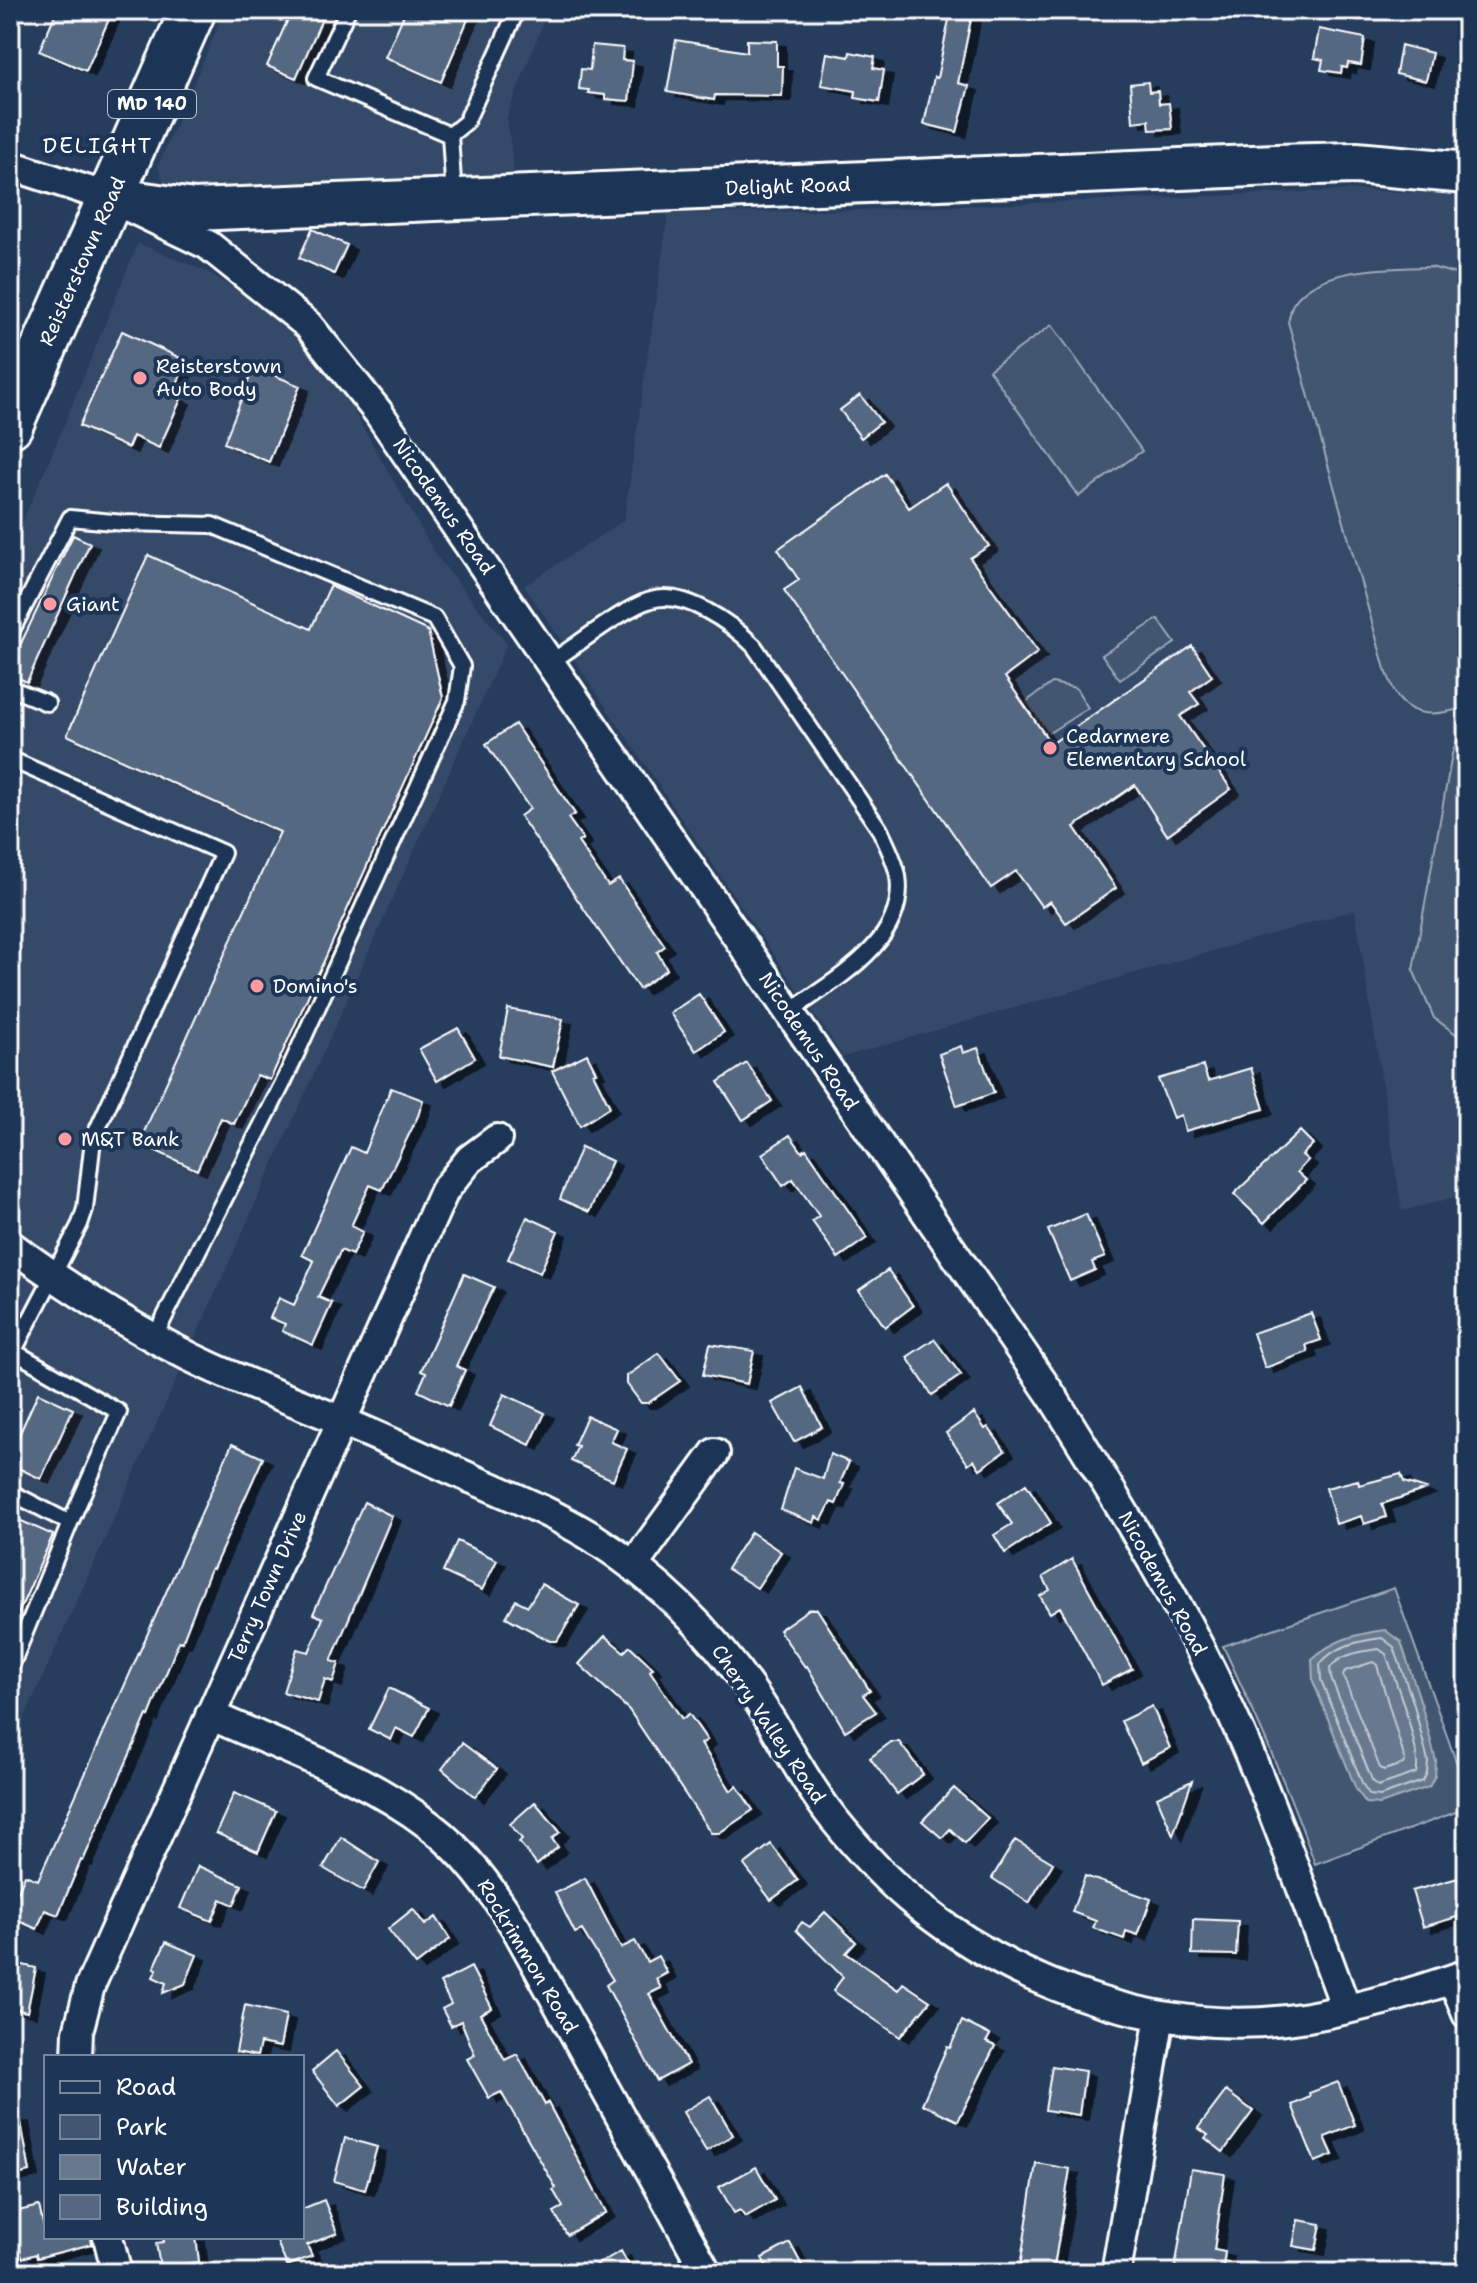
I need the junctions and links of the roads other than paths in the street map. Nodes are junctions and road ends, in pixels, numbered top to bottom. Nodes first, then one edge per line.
1 (193, 10) edge
2 (348, 10) edge
3 (517, 10) edge
4 (450, 135) junction
5 (10, 165) edge
6 (1467, 173) edge
7 (110, 198) junction
8 (454, 199) junction
9 (10, 425) edge
10 (10, 634) edge
11 (551, 662) junction
12 (10, 688) edge
13 (47, 703) dead end
14 (10, 759) edge
15 (789, 1012) junction
16 (497, 1139) dead end
17 (10, 1245) edge
18 (51, 1275) junction
19 (154, 1338) junction
20 (12, 1355) edge
21 (341, 1421) junction
22 (715, 1453) dead end
23 (10, 1492) edge
24 (70, 1523) junction
25 (633, 1566) junction
26 (10, 1669) edge
27 (210, 1715) junction
28 (1460, 1976) edge
29 (1346, 2008) junction
30 (1467, 2014) edge
31 (1160, 2016) junction
32 (77, 2055) edge
33 (108, 2239) edge
34 (117, 2273) edge
35 (707, 2273) edge
36 (1116, 2273) edge

1 - 7 main road, Reisterstown Road / MD 140
2 - 4 lane
3 - 4 lane
4 - 8 lane
5 - 7 street, Nicodemus Road
6 - 8 street, Delight Road
7 - 8 street, Delight Road
7 - 9 main road, Reisterstown Road / MD 140
7 - 11 street, Nicodemus Road
10 - 19 lane
11 - 15 street, Nicodemus Road
11 - 15 lane
12 - 13 lane
14 - 18 lane
15 - 29 street, Nicodemus Road
16 - 21 street, Terry Town Drive
17 - 18 street, Cherry Valley Road
18 - 19 street, Cherry Valley Road
18 - 20 lane
19 - 21 street, Cherry Valley Road
20 - 24 lane
21 - 25 street, Cherry Valley Road
21 - 27 street, Terry Town Drive
22 - 25 street
23 - 24 lane
24 - 26 lane
25 - 31 street, Cherry Valley Road
27 - 32 street, Terry Town Drive
27 - 35 street, Rockrimmon Road
28 - 29 street, Cherry Valley Road
28 - 30 street
29 - 31 street, Cherry Valley Road
31 - 36 street
33 - 34 street

